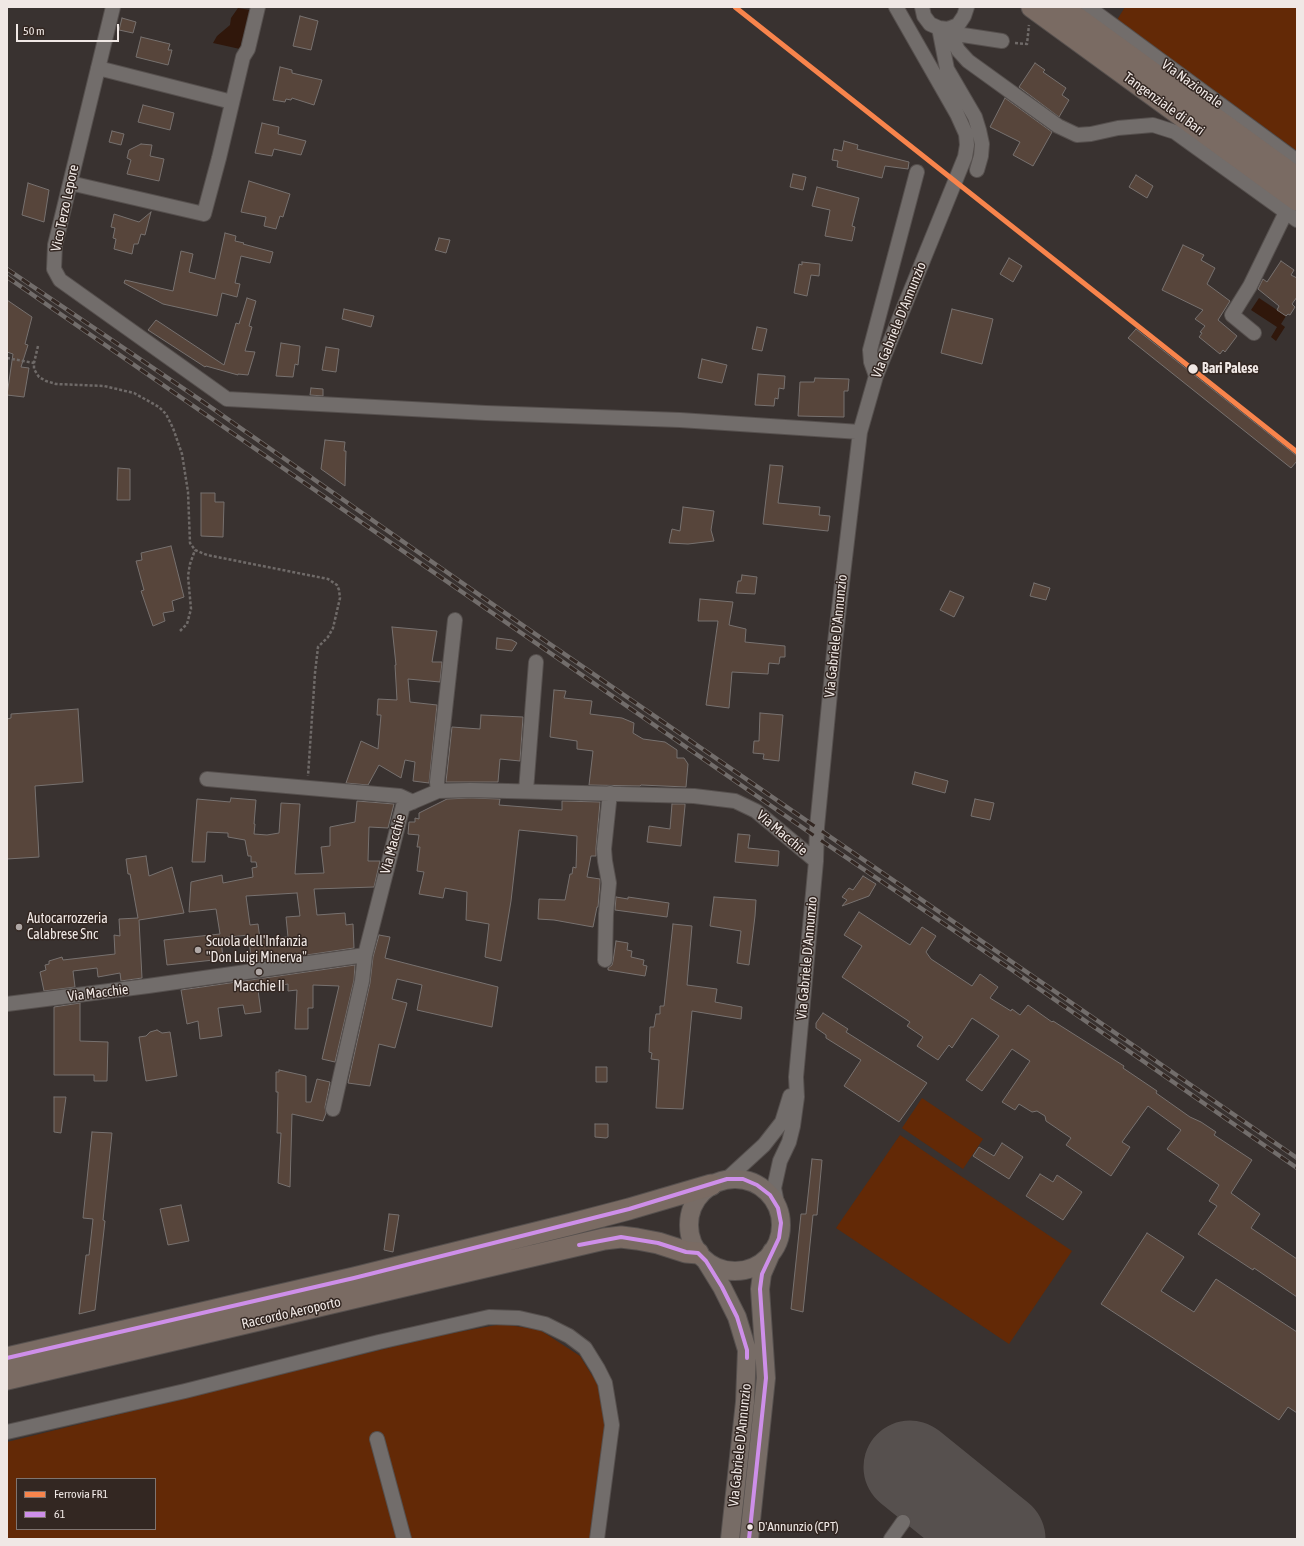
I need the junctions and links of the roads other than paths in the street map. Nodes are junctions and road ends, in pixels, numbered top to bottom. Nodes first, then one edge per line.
1 (113, 7) edge
2 (258, 7) edge
3 (896, 7) edge
4 (922, 7) edge
5 (967, 7) edge
6 (1032, 7) edge
7 (1062, 7) edge
8 (1088, 7) edge
9 (946, 30) junction
10 (1002, 41) dead end
11 (98, 68) junction
12 (232, 102) junction
13 (1297, 161) edge
14 (976, 170) dead end
15 (917, 172) dead end
16 (1297, 178) edge
17 (70, 183) junction
18 (1293, 211) edge
19 (1254, 333) dead end
20 (876, 376) junction
21 (860, 432) junction
22 (455, 620) dead end
23 (536, 662) dead end
24 (207, 779) dead end
25 (438, 791) junction
26 (526, 791) junction
27 (610, 793) junction
28 (413, 802) junction
29 (816, 861) junction
30 (365, 955) junction
31 (605, 960) dead end
32 (7, 1004) edge
33 (796, 1077) junction
34 (333, 1108) dead end
35 (719, 1182) junction
36 (778, 1208) junction
37 (772, 1251) junction
38 (702, 1257) junction
39 (7, 1358) edge
40 (7, 1379) edge
41 (7, 1432) edge
42 (377, 1439) dead end
43 (903, 1522) dead end
44 (404, 1539) edge
45 (597, 1539) edge
46 (730, 1539) edge
47 (748, 1539) edge
48 (891, 1539) edge

1 - 11 street, Vico Terzo Lepore
2 - 12 street
3 - 20 street, Via Gabriele D'Annunzio
4 - 9 street
5 - 9 street
6 - 18 highway, Tangenziale di Bari
7 - 16 highway, Tangenziale di Bari
8 - 13 street, Via Nazionale
9 - 10 street
9 - 14 street
9 - 18 street
11 - 12 street
11 - 17 street, Vico Terzo Lepore
12 - 17 street
15 - 20 street
17 - 21 street, Vico Terzo Lepore
18 - 19 street
20 - 21 street, Via Gabriele D'Annunzio
21 - 29 street, Via Gabriele D'Annunzio
22 - 25 street
23 - 26 street
24 - 28 street
25 - 26 street, Via Macchie
25 - 28 street, Via Macchie
26 - 27 street, Via Macchie
27 - 29 street, Via Macchie
27 - 31 street
28 - 30 street, Via Macchie
29 - 33 street, Via Gabriele D'Annunzio
30 - 32 street, Via Macchie
30 - 34 street
33 - 35 street
33 - 36 street
35 - 36 main road
35 - 38 main road
35 - 39 highway, Raccordo Aeroporto
36 - 37 main road
37 - 38 main road
37 - 47 main road, Via Gabriele D'Annunzio
38 - 40 highway, Raccordo Aeroporto
38 - 46 main road, Via Gabriele D'Annunzio
41 - 45 street
42 - 44 street
43 - 48 street

